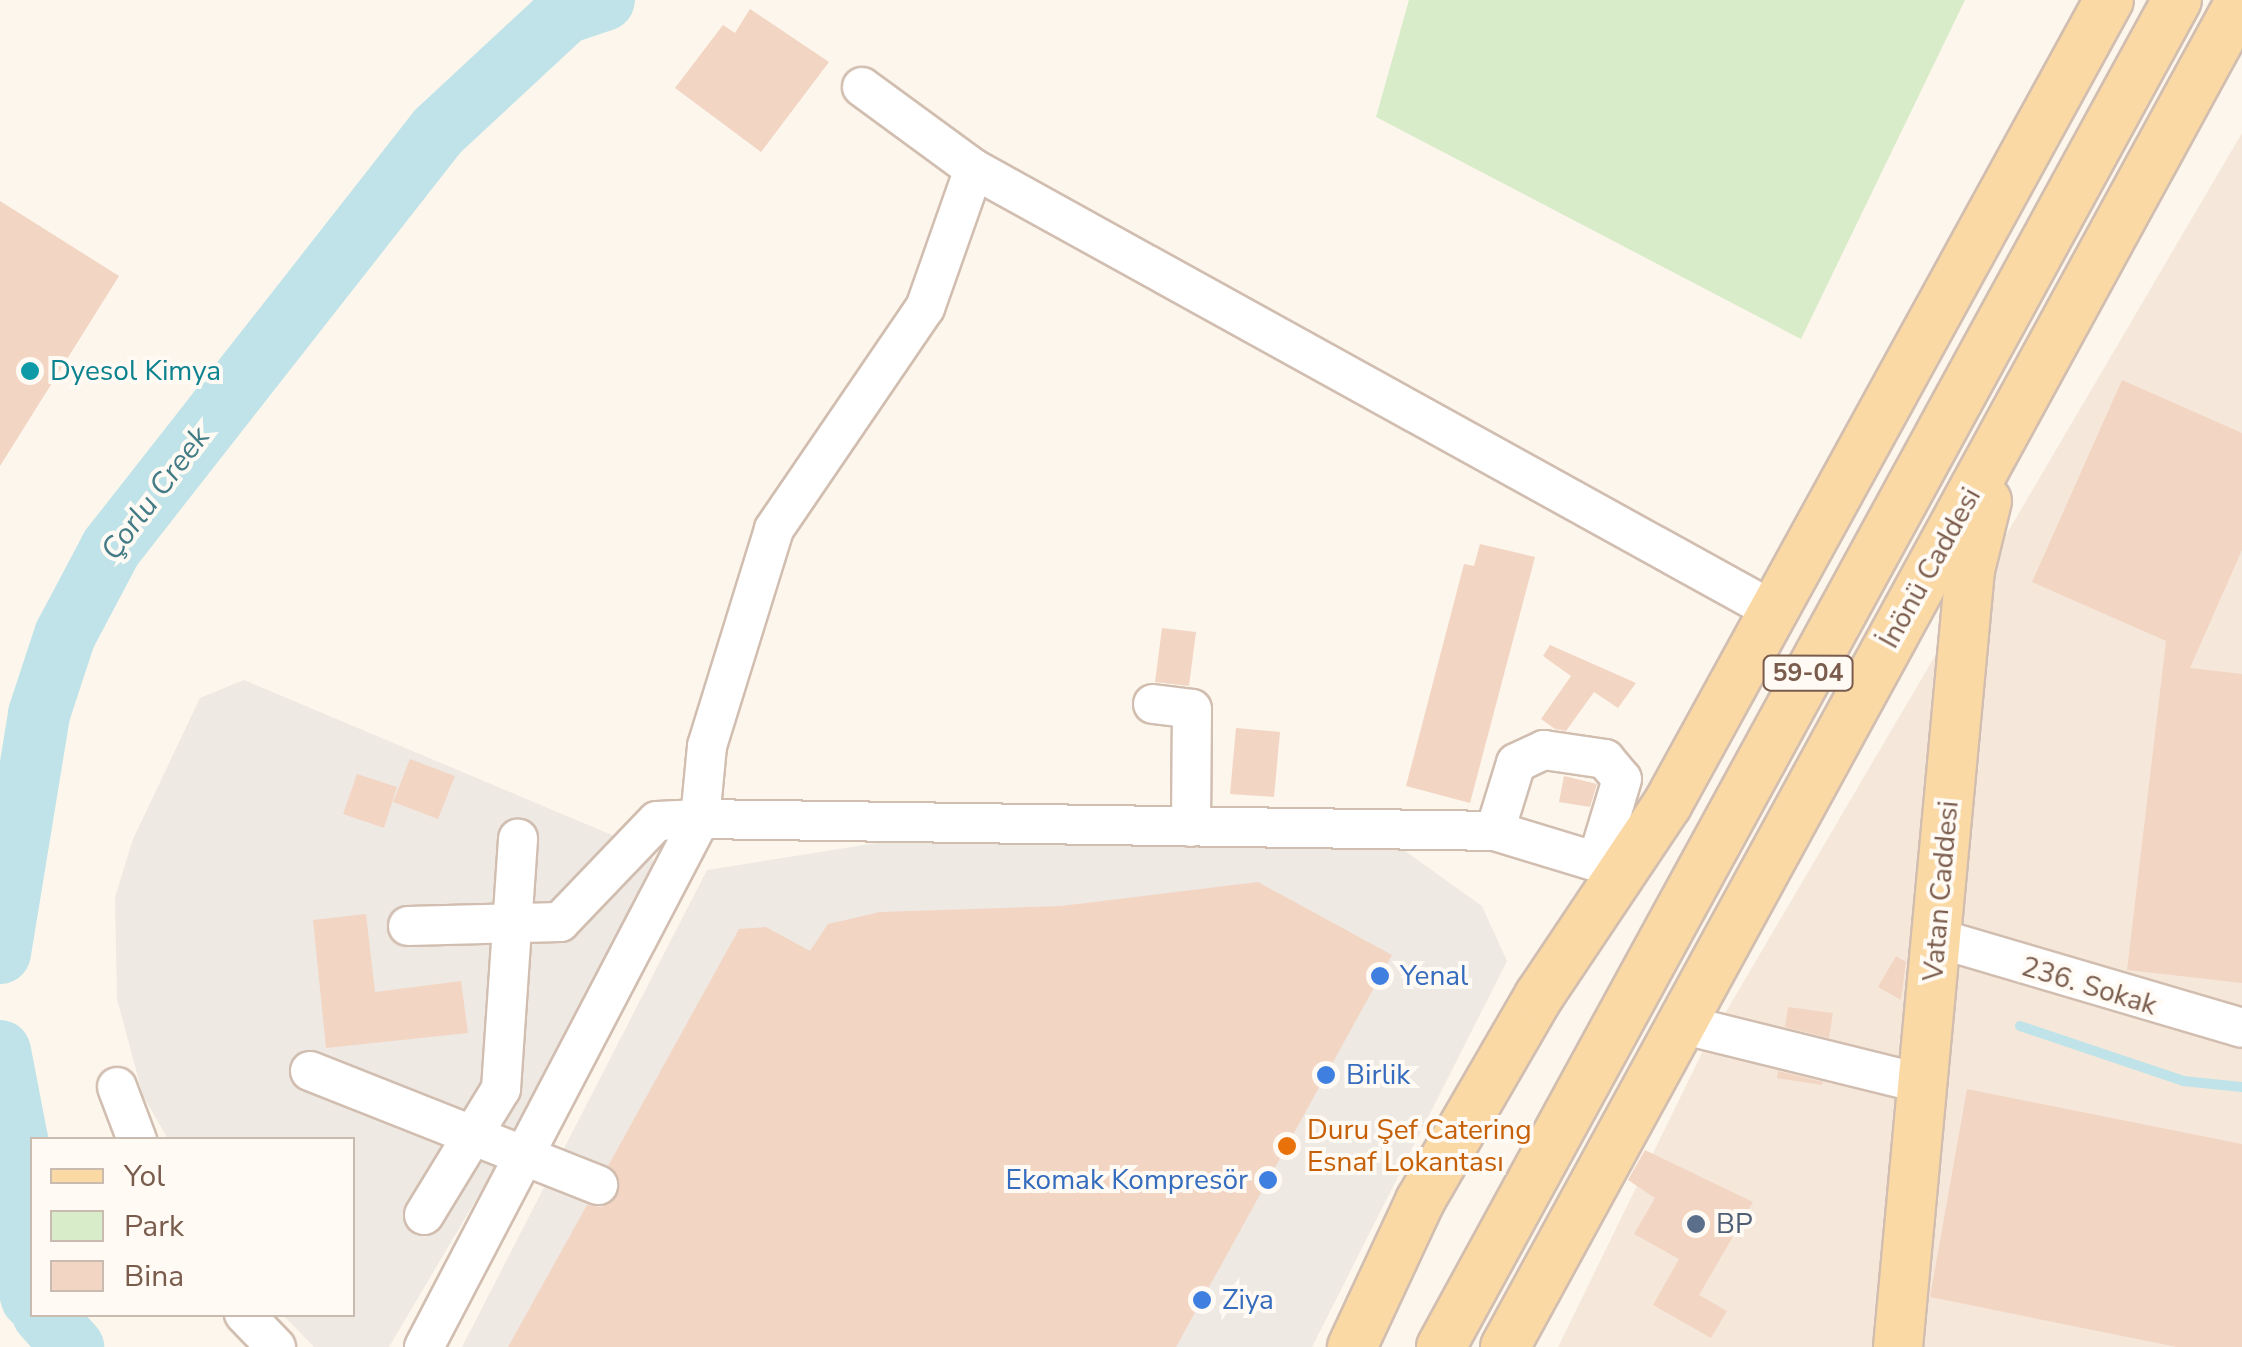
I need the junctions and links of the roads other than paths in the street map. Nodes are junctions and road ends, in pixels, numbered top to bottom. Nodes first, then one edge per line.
1 (2109, 0) edge
2 (2177, 0) edge
3 (2241, 0) edge
4 (862, 87) dead end
5 (974, 169) junction
6 (2002, 438) junction
7 (1772, 610) junction
8 (1153, 704) dead end
9 (700, 820) junction
10 (1191, 826) junction
11 (1495, 831) junction
12 (518, 839) dead end
13 (1610, 866) junction
14 (512, 924) junction
15 (408, 926) dead end
16 (1937, 938) junction
17 (1681, 1024) junction
18 (2242, 1028) edge
19 (310, 1071) dead end
20 (1923, 1084) junction
21 (117, 1087) dead end
22 (475, 1131) junction
23 (136, 1137) edge
24 (525, 1154) junction
25 (598, 1185) dead end
26 (424, 1216) dead end
27 (1503, 1234) junction
28 (1553, 1260) junction
29 (247, 1317) edge
30 (276, 1347) edge
31 (424, 1347) edge
32 (1352, 1347) edge
33 (1424, 1347) edge
34 (1441, 1347) edge
35 (1505, 1347) edge
36 (1514, 1347) edge
37 (1898, 1347) edge

1 - 7 main road
2 - 27 main road, 59-04
3 - 6 main road, İnönü Caddesi / 59-04
4 - 5 street
5 - 7 street
5 - 9 street
6 - 16 main road, Vatan Caddesi
6 - 17 main road, İnönü Caddesi / 59-04
7 - 13 main road
8 - 10 street
9 - 10 street
9 - 14 street
9 - 24 street
10 - 11 street
11 - 13 street
11 - 13 street
12 - 14 street
13 - 32 main road
14 - 15 street
14 - 22 street
16 - 18 street, 236. Sokak
16 - 20 main road, Vatan Caddesi
17 - 20 street
17 - 28 main road, İnönü Caddesi / 59-04
19 - 22 street
20 - 37 main road, Vatan Caddesi
21 - 23 street
22 - 24 street
22 - 26 street
24 - 25 street
24 - 31 street
27 - 33 main road
27 - 34 main road, 59-04
28 - 35 main road, İnönü Caddesi / 59-04
28 - 36 main road
29 - 30 street

